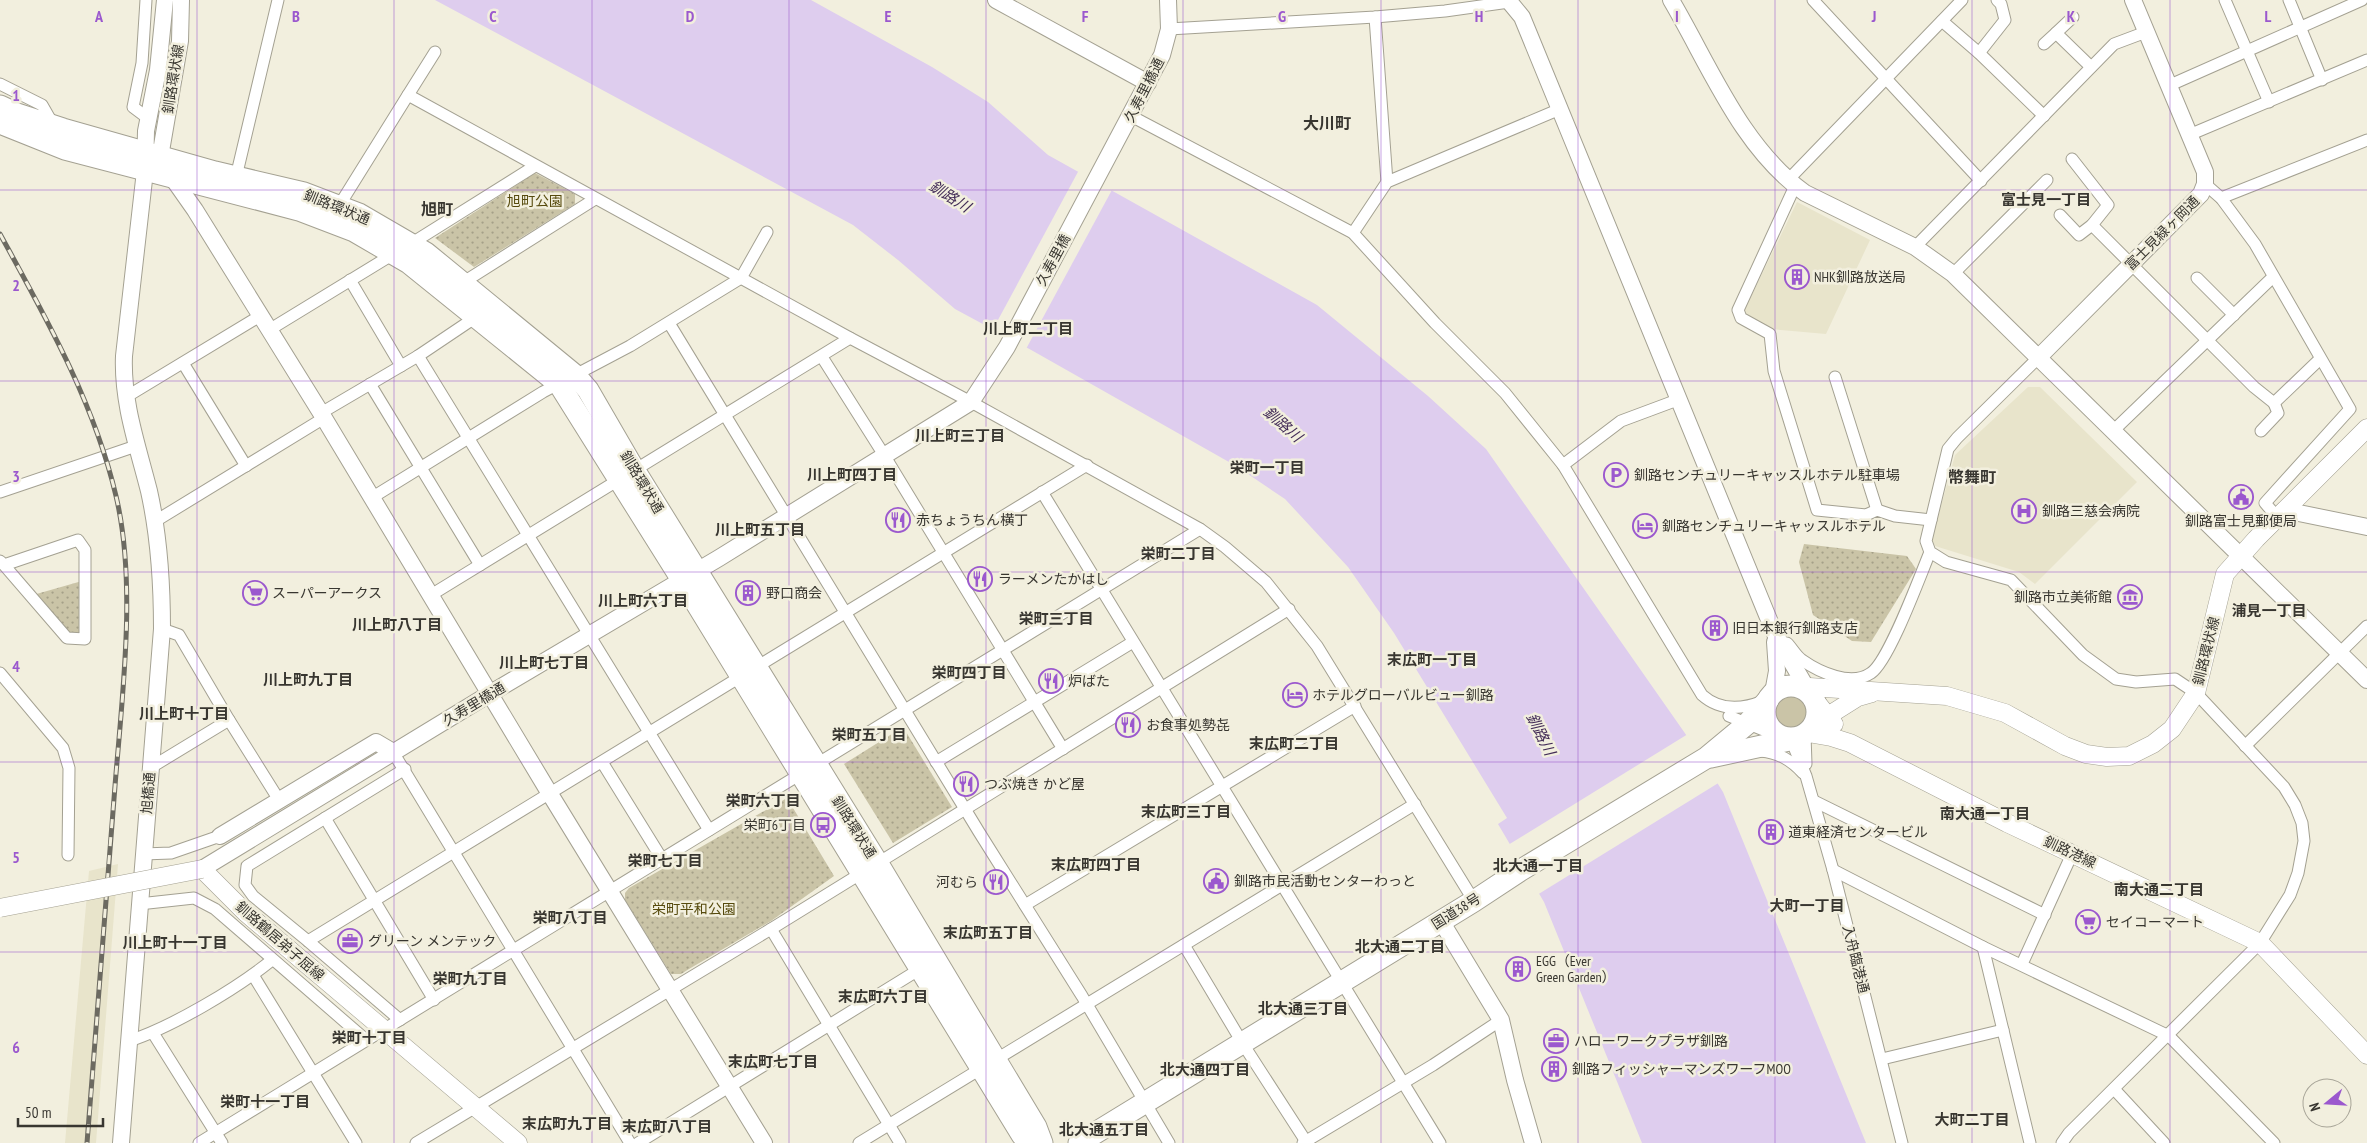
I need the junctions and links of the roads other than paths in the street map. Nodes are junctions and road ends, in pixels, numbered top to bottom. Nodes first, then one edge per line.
1 (146, 0) edge
2 (165, 0) edge
3 (182, 0) edge
4 (278, 0) edge
5 (996, 0) edge
6 (1168, 0) edge
7 (1672, 0) edge
8 (1813, 0) edge
9 (1962, 0) edge
10 (1997, 0) edge
11 (2133, 0) edge
12 (2225, 0) edge
13 (2289, 0) edge
14 (1509, 1) edge
15 (2365, 1) edge
16 (1375, 17) junction
17 (2073, 17) dead end
18 (1942, 21) junction
19 (2300, 27) junction
20 (1169, 29) junction
21 (2146, 32) junction
22 (2056, 33) junction
23 (2044, 44) dead end
24 (2247, 51) junction
25 (435, 52) dead end
26 (1979, 54) junction
27 (2367, 60) edge
28 (2091, 67) junction
29 (1887, 80) junction
30 (2322, 80) junction
31 (1148, 83) junction
32 (0, 84) edge
33 (2168, 86) junction
34 (408, 95) junction
35 (2269, 102) junction
36 (0, 106) edge
37 (1560, 109) junction
38 (1131, 116) junction
39 (2044, 116) junction
40 (149, 119) junction
41 (0, 123) edge
42 (54, 126) junction
43 (2189, 135) junction
44 (2367, 140) edge
45 (2072, 159) dead end
46 (150, 160) junction
47 (536, 166) junction
48 (1099, 174) joint
49 (171, 177) junction
50 (236, 177) junction
51 (2047, 180) dead end
52 (1981, 181) junction
53 (1387, 182) junction
54 (1792, 182) junction
55 (2205, 184) junction
56 (2221, 198) junction
57 (595, 199) junction
58 (335, 213) junction
59 (2060, 215) dead end
60 (2092, 225) junction
61 (767, 232) dead end
62 (1353, 233) junction
63 (1915, 247) junction
64 (403, 248) junction
65 (2131, 264) junction
66 (1953, 274) junction
67 (2274, 277) junction
68 (741, 278) junction
69 (2197, 278) dead end
70 (350, 280) junction
71 (455, 288) junction
72 (484, 312) junction
73 (260, 316) junction
74 (2234, 316) junction
75 (669, 323) junction
76 (269, 330) junction
77 (850, 338) junction
78 (2208, 341) junction
79 (1007, 347) joint
80 (418, 356) junction
81 (2039, 357) junction
82 (822, 358) junction
83 (2320, 359) junction
84 (183, 363) junction
85 (402, 366) junction
86 (1835, 377) dead end
87 (568, 380) junction
88 (370, 384) junction
89 (126, 397) junction
90 (1680, 399) junction
91 (971, 402) junction
92 (2274, 402) junction
93 (323, 416) junction
94 (727, 416) junction
95 (2367, 428) edge
96 (2261, 431) dead end
97 (2113, 432) junction
98 (469, 438) junction
99 (136, 446) junction
100 (884, 455) junction
101 (246, 466) junction
102 (1086, 466) junction
103 (1562, 466) junction
104 (422, 467) junction
105 (627, 475) junction
106 (1, 491) edge
107 (1042, 492) junction
108 (372, 497) junction
109 (1878, 510) junction
110 (2280, 514) junction
111 (787, 516) junction
112 (1930, 520) junction
113 (154, 522) junction
114 (2367, 527) edge
115 (1200, 529) junction
116 (529, 535) junction
117 (942, 552) junction
118 (1930, 552) junction
119 (2239, 556) junction
120 (2, 563) edge
121 (480, 565) junction
122 (689, 576) junction
123 (1102, 590) junction
124 (431, 595) junction
125 (1289, 609) junction
126 (845, 612) junction
127 (1766, 613) junction
128 (2367, 626) edge
129 (162, 628) junction
130 (1774, 632) junction
131 (588, 635) junction
132 (1133, 642) junction
133 (1004, 650) junction
134 (2340, 653) junction
135 (748, 672) junction
136 (0, 673) edge
137 (2367, 680) edge
138 (1162, 688) junction
139 (1877, 692) junction
140 (491, 693) junction
141 (2196, 693) junction
142 (1770, 698) junction
143 (1034, 702) junction
144 (1356, 706) junction
145 (1721, 706) junction
146 (904, 710) junction
147 (1802, 719) junction
148 (229, 720) junction
149 (1738, 720) junction
150 (649, 733) junction
151 (1850, 743) junction
152 (2245, 746) junction
153 (1733, 747) junction
154 (1063, 749) junction
155 (393, 752) junction
156 (602, 762) junction
157 (936, 762) junction
158 (150, 768) junction
159 (404, 769) junction
160 (808, 769) junction
161 (1806, 776) junction
162 (1221, 787) junction
163 (550, 794) junction
164 (279, 800) junction
165 (1814, 801) junction
166 (1415, 804) junction
167 (965, 809) junction
168 (325, 818) junction
169 (709, 830) junction
170 (220, 836) joint
171 (453, 853) junction
172 (143, 854) junction
173 (2072, 854) junction
174 (68, 855) dead end
175 (662, 859) junction
176 (869, 867) junction
177 (202, 869) junction
178 (1833, 870) junction
179 (1282, 885) junction
180 (610, 892) junction
181 (376, 901) junction
182 (1474, 901) junction
183 (139, 904) junction
184 (1025, 905) junction
185 (0, 908) edge
186 (2045, 914) junction
187 (1441, 921) junction
188 (770, 929) junction
189 (308, 941) junction
190 (2260, 944) junction
191 (1184, 945) junction
192 (1984, 947) junction
193 (514, 952) junction
194 (272, 960) junction
195 (2022, 964) junction
196 (920, 969) junction
197 (253, 975) junction
198 (1341, 981) junction
199 (671, 988) junction
200 (434, 1000) junction
201 (1087, 1005) junction
202 (400, 1020) junction
203 (1501, 1020) junction
204 (828, 1025) junction
205 (384, 1030) junction
206 (2003, 1030) junction
207 (153, 1033) junction
208 (2169, 1036) junction
209 (366, 1040) junction
210 (129, 1041) junction
211 (1243, 1044) junction
212 (572, 1049) junction
213 (2367, 1055) edge
214 (1882, 1060) junction
215 (989, 1064) junction
216 (314, 1074) junction
217 (1404, 1082) junction
218 (729, 1088) junction
219 (2114, 1089) junction
220 (1144, 1102) junction
221 (476, 1106) junction
222 (889, 1124) junction
223 (219, 1138) edge
224 (1305, 1142) edge
225 (1530, 1142) edge
226 (121, 1143) edge
227 (200, 1143) edge
228 (356, 1143) edge
229 (416, 1143) edge
230 (518, 1143) edge
231 (630, 1143) edge
232 (638, 1143) edge
233 (764, 1143) edge
234 (859, 1143) edge
235 (900, 1143) edge
236 (1030, 1143) edge
237 (1042, 1143) edge
238 (1079, 1143) edge
239 (1169, 1143) edge
240 (1440, 1143) edge
241 (1902, 1143) edge
242 (2030, 1143) edge
243 (2062, 1143) edge
244 (2164, 1143) edge
245 (2274, 1143) edge

1 - 40 street
2 - 40 street, 釧路環状線
3 - 46 street, 釧路環状線
4 - 50 street
5 - 31 street
6 - 20 street, 久寿里橋通
7 - 54 street
8 - 29 street
9 - 18 street
10 - 26 street
11 - 21 street, 富士見緑ヶ岡通
12 - 24 street
13 - 19 street
14 - 16 street
14 - 37 street
15 - 19 street
16 - 20 street
16 - 53 street
17 - 22 street
18 - 26 street
18 - 29 street
19 - 24 street
19 - 30 street
20 - 31 street, 久寿里橋通
21 - 28 street
21 - 33 street, 富士見緑ヶ岡通
22 - 23 street
22 - 28 street
24 - 33 street
24 - 35 street
25 - 34 street
26 - 39 street
27 - 30 street
28 - 39 street
29 - 52 street
29 - 54 street
30 - 35 street
31 - 38 street, 久寿里橋通
32 - 42 street
33 - 43 street, 富士見緑ヶ岡通
34 - 47 street
34 - 58 street
35 - 43 street
36 - 42 highway, 釧路環状通
37 - 53 street
37 - 90 street
38 - 48 street, 久寿里橋通
38 - 62 street
39 - 52 street
40 - 46 street, 釧路環状線
41 - 46 highway, 釧路環状通
42 - 46 highway, 釧路環状通
43 - 55 street, 富士見緑ヶ岡通
44 - 56 street
45 - 60 street
46 - 49 highway, 釧路環状通
46 - 50 highway, 釧路環状通
46 - 89 street, 旭橋通
47 - 57 street
47 - 64 street
48 - 79 street, 久寿里橋
49 - 58 highway, 釧路環状通
49 - 73 street
50 - 58 highway, 釧路環状通
51 - 66 street
52 - 63 street
53 - 62 street
54 - 63 street
54 - 109 street
55 - 56 street
55 - 65 street, 富士見緑ヶ岡通
56 - 67 street
57 - 68 street
57 - 71 street
58 - 64 highway, 釧路環状通
59 - 60 street
60 - 65 street
61 - 68 street
62 - 103 street
63 - 66 street
64 - 70 street
64 - 71 highway, 釧路環状通
65 - 78 street
65 - 81 street, 富士見緑ヶ岡通
66 - 81 street
67 - 74 street
67 - 83 street
68 - 75 street
68 - 77 street
69 - 74 street
70 - 76 street
70 - 85 street
71 - 72 highway, 釧路環状通
72 - 80 street
72 - 87 highway, 釧路環状通
73 - 76 street
73 - 84 street
74 - 78 street
75 - 87 street
75 - 94 street
76 - 93 street
77 - 82 street
77 - 91 street
78 - 92 street
78 - 97 street
79 - 91 street, 久寿里橋通
80 - 85 street
80 - 98 street
81 - 97 street
81 - 112 street
82 - 94 street
82 - 100 street
83 - 92 street
83 - 110 street
84 - 89 street
84 - 101 street
85 - 88 street
86 - 109 street
87 - 98 street
87 - 105 highway, 釧路環状通
88 - 93 street
88 - 104 street
89 - 99 street, 旭橋通
90 - 103 street
90 - 127 street
91 - 100 street, 久寿里橋通
91 - 102 street
92 - 96 street
93 - 101 street
93 - 108 street
94 - 105 street
94 - 111 street
95 - 110 main road, 釧路環状線
97 - 119 street
98 - 104 street
98 - 116 street
99 - 106 street
99 - 113 street, 旭橋通
100 - 111 street, 久寿里橋通
100 - 117 street
101 - 113 street
102 - 107 street
102 - 115 street
103 - 145 street
104 - 108 street
104 - 121 street
105 - 116 street
105 - 122 highway, 釧路環状通
107 - 117 street
107 - 123 street
108 - 124 street
109 - 112 street
110 - 114 street
110 - 119 main road, 釧路環状線
111 - 122 street, 久寿里橋通
111 - 126 street
112 - 118 street
113 - 129 street, 旭橋通
115 - 123 street
115 - 125 street
116 - 121 street
116 - 131 street
117 - 126 street
117 - 133 street
118 - 127 street
118 - 141 street
119 - 134 street
119 - 141 main road, 釧路環状線
120 - 120 street
121 - 124 street
122 - 131 street, 久寿里橋通
122 - 135 highway, 釧路環状通
123 - 132 street
123 - 133 street
124 - 140 street
125 - 138 street
125 - 144 street
126 - 135 street
126 - 146 street
127 - 130 street
128 - 134 street
129 - 148 street
129 - 158 street, 旭橋通
130 - 142 street
130 - 147 street
131 - 140 street, 久寿里橋通
131 - 150 street
132 - 138 street
132 - 143 street
133 - 143 street
133 - 146 street
134 - 137 street
134 - 152 street
135 - 150 street
135 - 160 highway, 釧路環状通
136 - 174 street
138 - 154 street
138 - 162 street
139 - 141 main road, 釧路環状線
139 - 147 main road, 釧路環状線
139 - 147 main road, 釧路環状線
140 - 155 street, 久寿里橋通
140 - 163 street
141 - 152 street
142 - 145 street
142 - 147 highway
142 - 147 highway
142 - 149 highway, 国道38号
143 - 154 street
143 - 157 street
144 - 162 street
144 - 166 street
145 - 149 street
146 - 157 street
146 - 160 street
147 - 149 street
147 - 151 main road, 釧路港線
147 - 151 main road, 釧路港線
147 - 153 highway, 国道38号
147 - 161 street
147 - 161 street
148 - 158 street
148 - 164 street
149 - 153 highway, 国道38号
150 - 156 street
150 - 169 street
151 - 173 main road, 釧路港線
152 - 190 street
153 - 161 street
153 - 182 highway, 国道38号
154 - 167 street
155 - 159 street
155 - 164 street
155 - 177 street, 久寿里橋通
156 - 163 street
156 - 175 street
157 - 167 street
158 - 172 street, 旭橋通
159 - 168 street
159 - 171 street
160 - 169 street
160 - 176 highway, 釧路環状通
161 - 165 street, 入舟臨港通
162 - 179 street
162 - 184 street
163 - 171 street
163 - 180 street
164 - 170 street
165 - 178 street, 入舟臨港通
165 - 186 street
166 - 179 street
166 - 182 street
167 - 176 street
167 - 184 street
168 - 181 street
168 - 189 street
169 - 175 street
170 - 172 street
171 - 181 street
171 - 193 street
172 - 183 street, 旭橋通
173 - 186 street
173 - 190 main road, 釧路港線
175 - 180 street
176 - 188 street
176 - 196 highway, 釧路環状通
176 - 215 highway, 釧路環状通
177 - 185 main road, bridge
177 - 205 main road, 釧路鶴居弟子屈線
178 - 192 street
178 - 214 street, 入舟臨港通
179 - 191 street
179 - 198 street
180 - 193 street
180 - 199 street
181 - 189 street
181 - 200 street
182 - 187 highway, 国道38号
183 - 194 street
183 - 210 street, 旭橋通
184 - 201 street
186 - 195 street
187 - 198 highway, 国道38号
187 - 203 street
188 - 199 street
188 - 204 street
189 - 202 street
190 - 208 street
190 - 213 main road, 釧路港線
191 - 201 street
191 - 211 street
192 - 195 street
192 - 206 street
193 - 200 street
193 - 212 street
194 - 197 street
194 - 209 street
195 - 208 street
196 - 204 street
196 - 215 highway, 釧路環状通
197 - 207 street
197 - 216 street
198 - 211 highway, 国道38号
198 - 217 street
199 - 212 street
199 - 218 street
200 - 202 street
201 - 215 street
201 - 220 street
202 - 205 street
203 - 217 street
203 - 225 street
204 - 218 street
204 - 222 street
205 - 209 street
205 - 221 main road, 釧路鶴居弟子屈線
206 - 214 street
206 - 242 street
207 - 210 street
207 - 223 street
208 - 219 street
208 - 245 street
209 - 216 street
210 - 226 street, 旭橋通
211 - 220 highway, 国道38号
211 - 224 street
212 - 221 street
212 - 231 street
214 - 241 street, 入舟臨港通
215 - 222 street
215 - 236 highway, 釧路環状通
215 - 237 highway, 釧路環状通
216 - 223 street
216 - 228 street
217 - 224 street
217 - 240 street
218 - 232 street
218 - 233 street
219 - 243 street
219 - 244 street
220 - 238 highway, 国道38号
220 - 239 street
221 - 229 street
221 - 230 main road, 釧路鶴居弟子屈線
222 - 234 street
222 - 235 street
223 - 227 street

